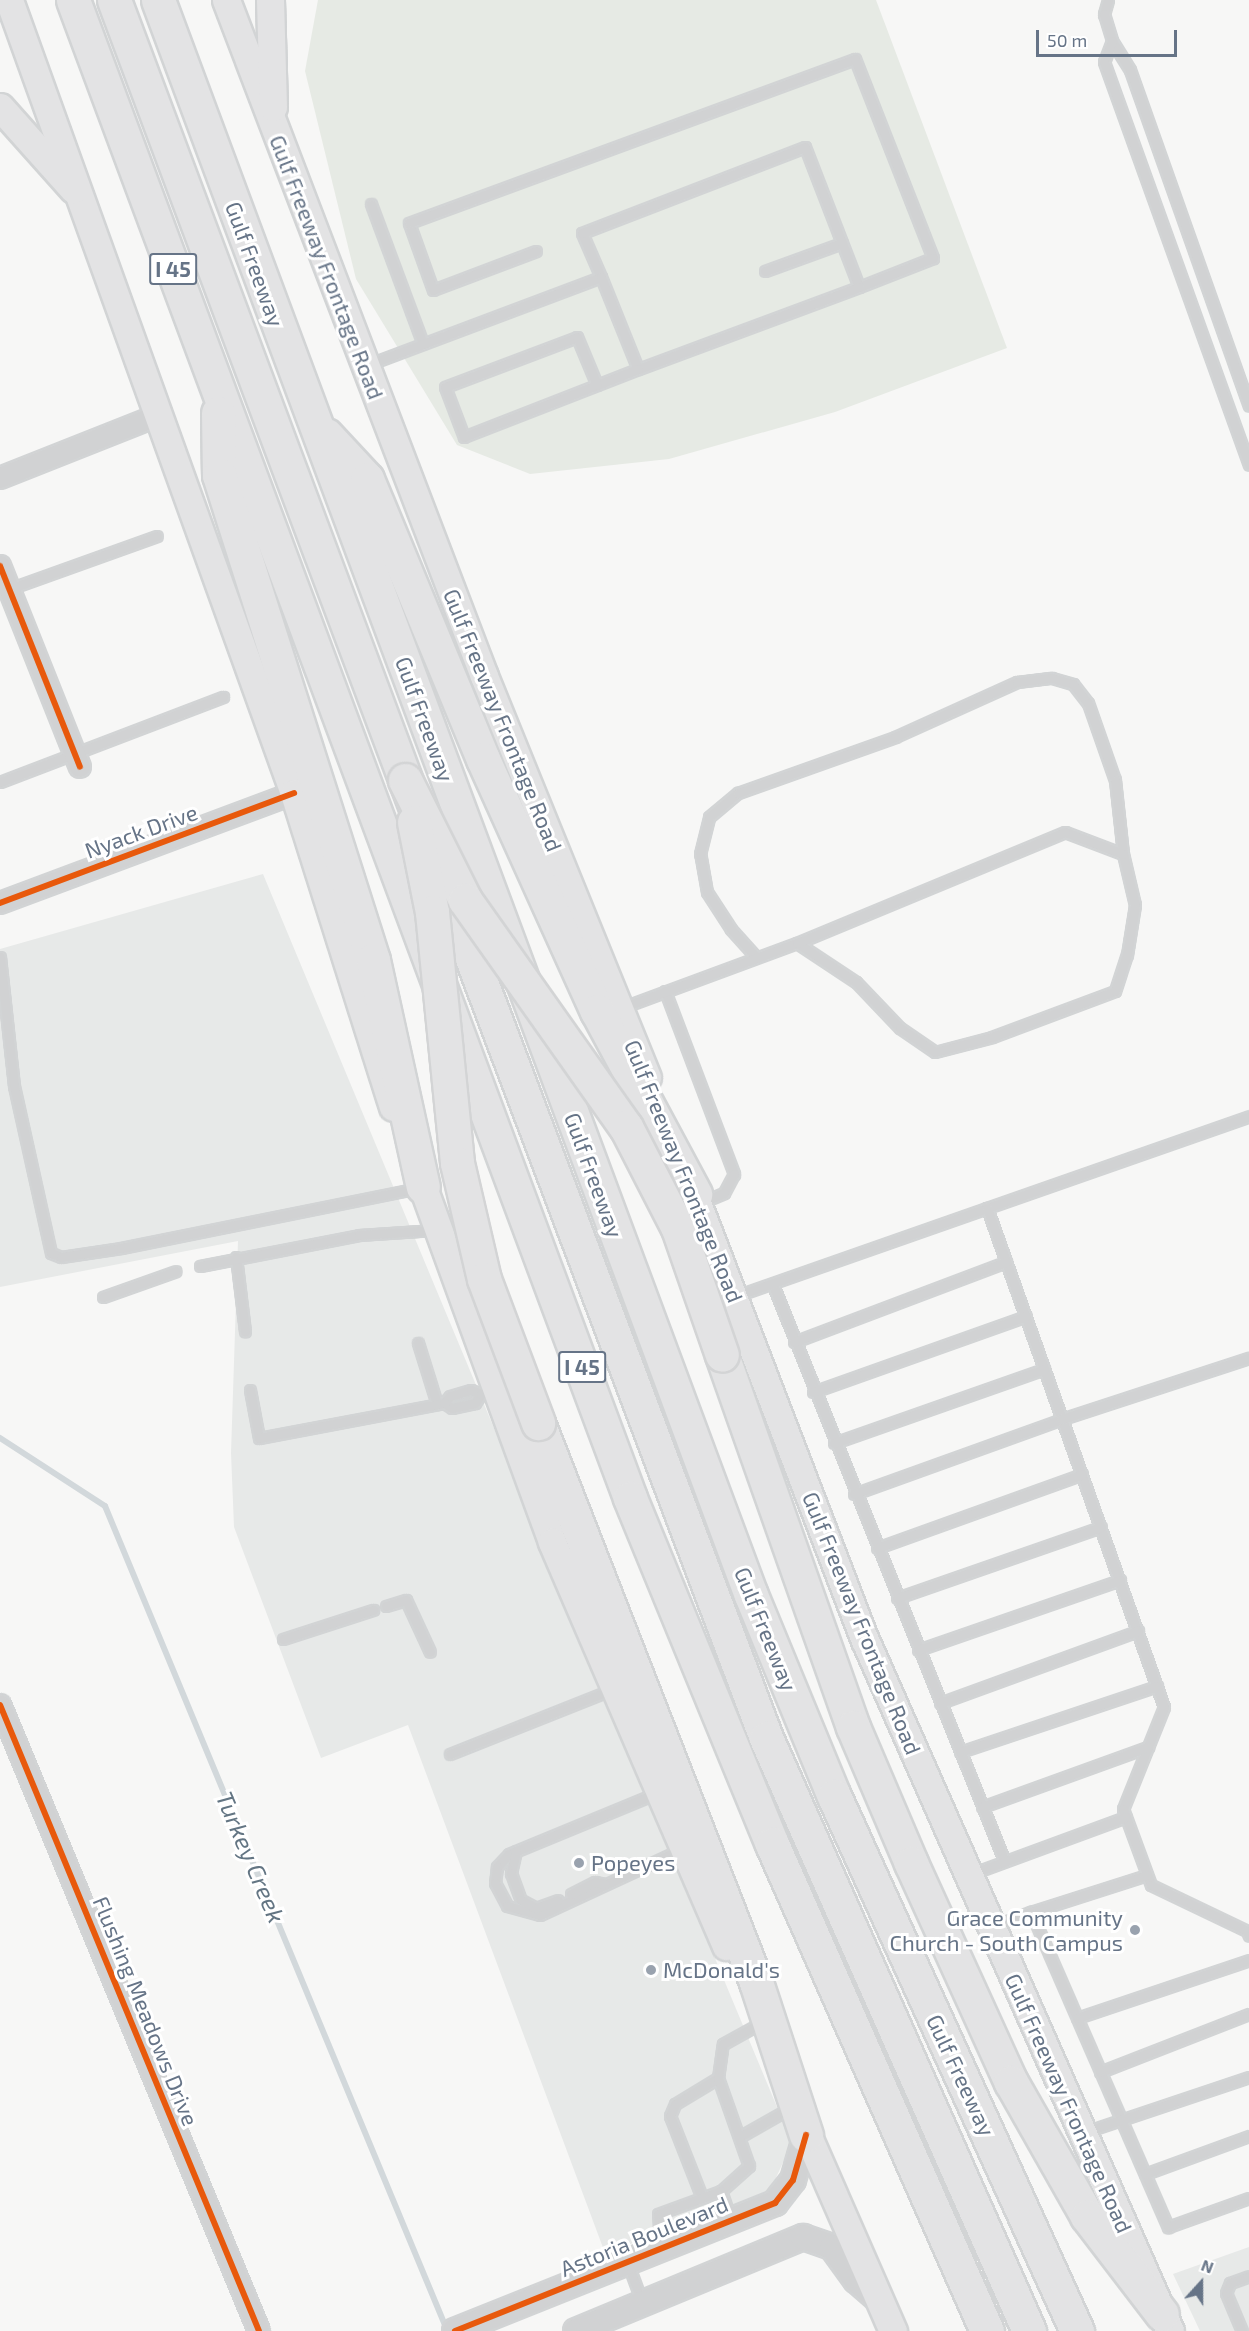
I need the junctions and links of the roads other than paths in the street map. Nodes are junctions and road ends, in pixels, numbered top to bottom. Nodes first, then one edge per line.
1 (9, 0) edge
2 (73, 0) edge
3 (114, 0) edge
4 (158, 0) edge
5 (226, 0) edge
6 (270, 0) edge
7 (1108, 0) edge
8 (1112, 40) junction
9 (0, 107) edge
10 (274, 129) junction
11 (84, 201) junction
12 (371, 204) dead end
13 (842, 243) junction
14 (536, 251) dead end
15 (765, 271) dead end
16 (601, 277) junction
17 (859, 287) junction
18 (1223, 335) junction
19 (1204, 338) junction
20 (423, 344) junction
21 (365, 366) junction
22 (638, 369) junction
23 (597, 385) junction
24 (217, 387) junction
25 (1249, 406) edge
26 (159, 415) junction
27 (315, 423) junction
28 (1249, 465) edge
29 (0, 478) edge
30 (158, 537) dead end
31 (0, 567) edge
32 (9, 589) junction
33 (223, 697) dead end
34 (78, 761) junction
35 (405, 780) junction
36 (0, 782) edge
37 (294, 794) junction
38 (1123, 854) junction
39 (0, 903) edge
40 (797, 943) junction
41 (0, 957) edge
42 (756, 957) junction
43 (665, 991) junction
44 (619, 1009) junction
45 (1249, 1116) edge
46 (423, 1187) junction
47 (696, 1199) junction
48 (987, 1208) junction
49 (438, 1230) junction
50 (236, 1257) junction
51 (1006, 1262) junction
52 (200, 1266) dead end
53 (176, 1271) dead end
54 (773, 1285) junction
55 (734, 1297) junction
56 (103, 1298) dead end
57 (1026, 1316) junction
58 (245, 1331) dead end
59 (794, 1342) junction
60 (418, 1343) dead end
61 (1249, 1358) edge
62 (1044, 1369) junction
63 (250, 1390) dead end
64 (489, 1392) junction
65 (813, 1392) junction
66 (441, 1404) junction
67 (1062, 1419) junction
68 (834, 1443) junction
69 (1082, 1474) junction
70 (854, 1494) junction
71 (1101, 1527) junction
72 (876, 1548) junction
73 (1120, 1580) junction
74 (897, 1598) junction
75 (387, 1606) dead end
76 (373, 1610) dead end
77 (1138, 1632) junction
78 (283, 1639) dead end
79 (918, 1650) junction
80 (430, 1652) dead end
81 (1157, 1686) junction
82 (615, 1688) junction
83 (940, 1703) junction
84 (0, 1705) edge
85 (1148, 1747) junction
86 (960, 1752) junction
87 (450, 1754) dead end
88 (660, 1792) junction
89 (982, 1807) junction
90 (1126, 1817) junction
91 (684, 1848) junction
92 (516, 1851) junction
93 (1004, 1860) junction
94 (968, 1875) junction
95 (1147, 1875) junction
96 (606, 1884) junction
97 (1031, 1912) junction
98 (992, 1927) junction
99 (1249, 1936) edge
100 (1249, 1960) edge
101 (1249, 2014) edge
102 (1077, 2018) junction
103 (759, 2024) junction
104 (1101, 2072) junction
105 (1249, 2077) edge
106 (718, 2078) junction
107 (1121, 2118) junction
108 (800, 2120) junction
109 (1082, 2133) junction
110 (741, 2136) junction
111 (1249, 2136) edge
112 (1145, 2174) junction
113 (721, 2191) junction
114 (701, 2195) junction
115 (1249, 2198) edge
116 (731, 2220) junction
117 (660, 2249) junction
118 (627, 2262) junction
119 (1249, 2276) edge
120 (880, 2301) junction
121 (642, 2303) junction
122 (1166, 2323) edge
123 (259, 2331) edge
124 (455, 2331) edge
125 (576, 2331) edge
126 (893, 2331) edge
127 (987, 2331) edge
128 (1029, 2331) edge
129 (1077, 2331) edge
130 (1242, 2331) edge

1 - 11 main road
2 - 24 highway, I 45
3 - 35 highway, Gulf Freeway
4 - 27 highway, Gulf Freeway
5 - 10 main road, Gulf Freeway Frontage Road
6 - 10 main road
7 - 8 lane
8 - 18 lane
8 - 19 lane
9 - 11 main road
10 - 21 main road, Gulf Freeway Frontage Road
11 - 26 main road
12 - 20 lane
13 - 15 lane
13 - 16 lane
13 - 17 lane
14 - 17 lane
16 - 20 lane
16 - 22 lane
17 - 22 lane
18 - 19 lane
18 - 25 lane
19 - 28 lane
20 - 21 lane
21 - 44 main road, Gulf Freeway Frontage Road
22 - 23 lane
23 - 23 lane
24 - 46 highway
24 - 127 highway, I 45
26 - 29 street
26 - 37 main road
27 - 47 highway
27 - 129 highway, Gulf Freeway
30 - 32 lane
31 - 32 street
32 - 34 street
33 - 34 lane
34 - 36 lane
35 - 108 highway, bridge
35 - 122 highway, bridge
35 - 128 highway, Gulf Freeway, bridge
37 - 39 street, Nyack Drive
37 - 46 main road
38 - 40 lane
38 - 40 lane
38 - 42 lane
40 - 42 lane
41 - 46 lane
42 - 43 lane
43 - 44 lane
43 - 47 lane
44 - 47 main road, Gulf Freeway Frontage Road
45 - 48 lane
46 - 49 main road
47 - 55 main road, Gulf Freeway Frontage Road
48 - 51 lane
48 - 54 lane
49 - 50 lane
49 - 64 main road
50 - 52 lane
50 - 58 lane
51 - 57 lane
51 - 59 lane
53 - 56 lane
54 - 55 lane
54 - 59 lane
55 - 94 main road, Gulf Freeway Frontage Road
57 - 62 lane
57 - 65 lane
59 - 65 lane
60 - 66 lane
61 - 67 lane
62 - 67 lane
62 - 68 lane
63 - 66 lane
64 - 66 lane
64 - 82 main road
65 - 68 lane
67 - 69 lane
67 - 70 lane
68 - 70 lane
69 - 71 lane
69 - 72 lane
70 - 72 lane
71 - 73 lane
71 - 74 lane
72 - 74 lane
73 - 77 lane
73 - 79 lane
74 - 79 lane
75 - 80 lane
76 - 78 lane
77 - 81 lane
77 - 83 lane
79 - 83 lane
81 - 85 lane
81 - 86 lane
82 - 87 lane
82 - 88 main road
83 - 86 lane
84 - 123 street, Flushing Meadows Drive
85 - 89 lane
85 - 90 lane
86 - 89 lane
88 - 91 main road
88 - 92 lane
89 - 93 lane
90 - 93 lane
90 - 95 lane
91 - 96 lane
91 - 103 main road
92 - 96 lane
92 - 96 lane
93 - 94 lane
94 - 98 main road, Gulf Freeway Frontage Road
95 - 97 lane
95 - 99 lane
97 - 98 lane
97 - 102 lane
98 - 109 main road, Gulf Freeway Frontage Road
100 - 102 lane
101 - 104 lane
102 - 104 lane
103 - 106 lane
103 - 108 main road
104 - 107 lane
105 - 107 lane
106 - 110 lane
106 - 114 lane
107 - 109 lane
107 - 112 lane
108 - 110 lane
108 - 116 street, Astoria Boulevard
108 - 120 main road
109 - 122 main road, Gulf Freeway Frontage Road
110 - 113 lane
111 - 112 lane
112 - 115 lane
113 - 114 lane
113 - 116 lane
114 - 117 lane
116 - 117 street, Astoria Boulevard
117 - 118 street, Astoria Boulevard
118 - 121 lane
118 - 124 street, Astoria Boulevard
119 - 130 lane
120 - 121 street
120 - 126 main road
121 - 125 street

